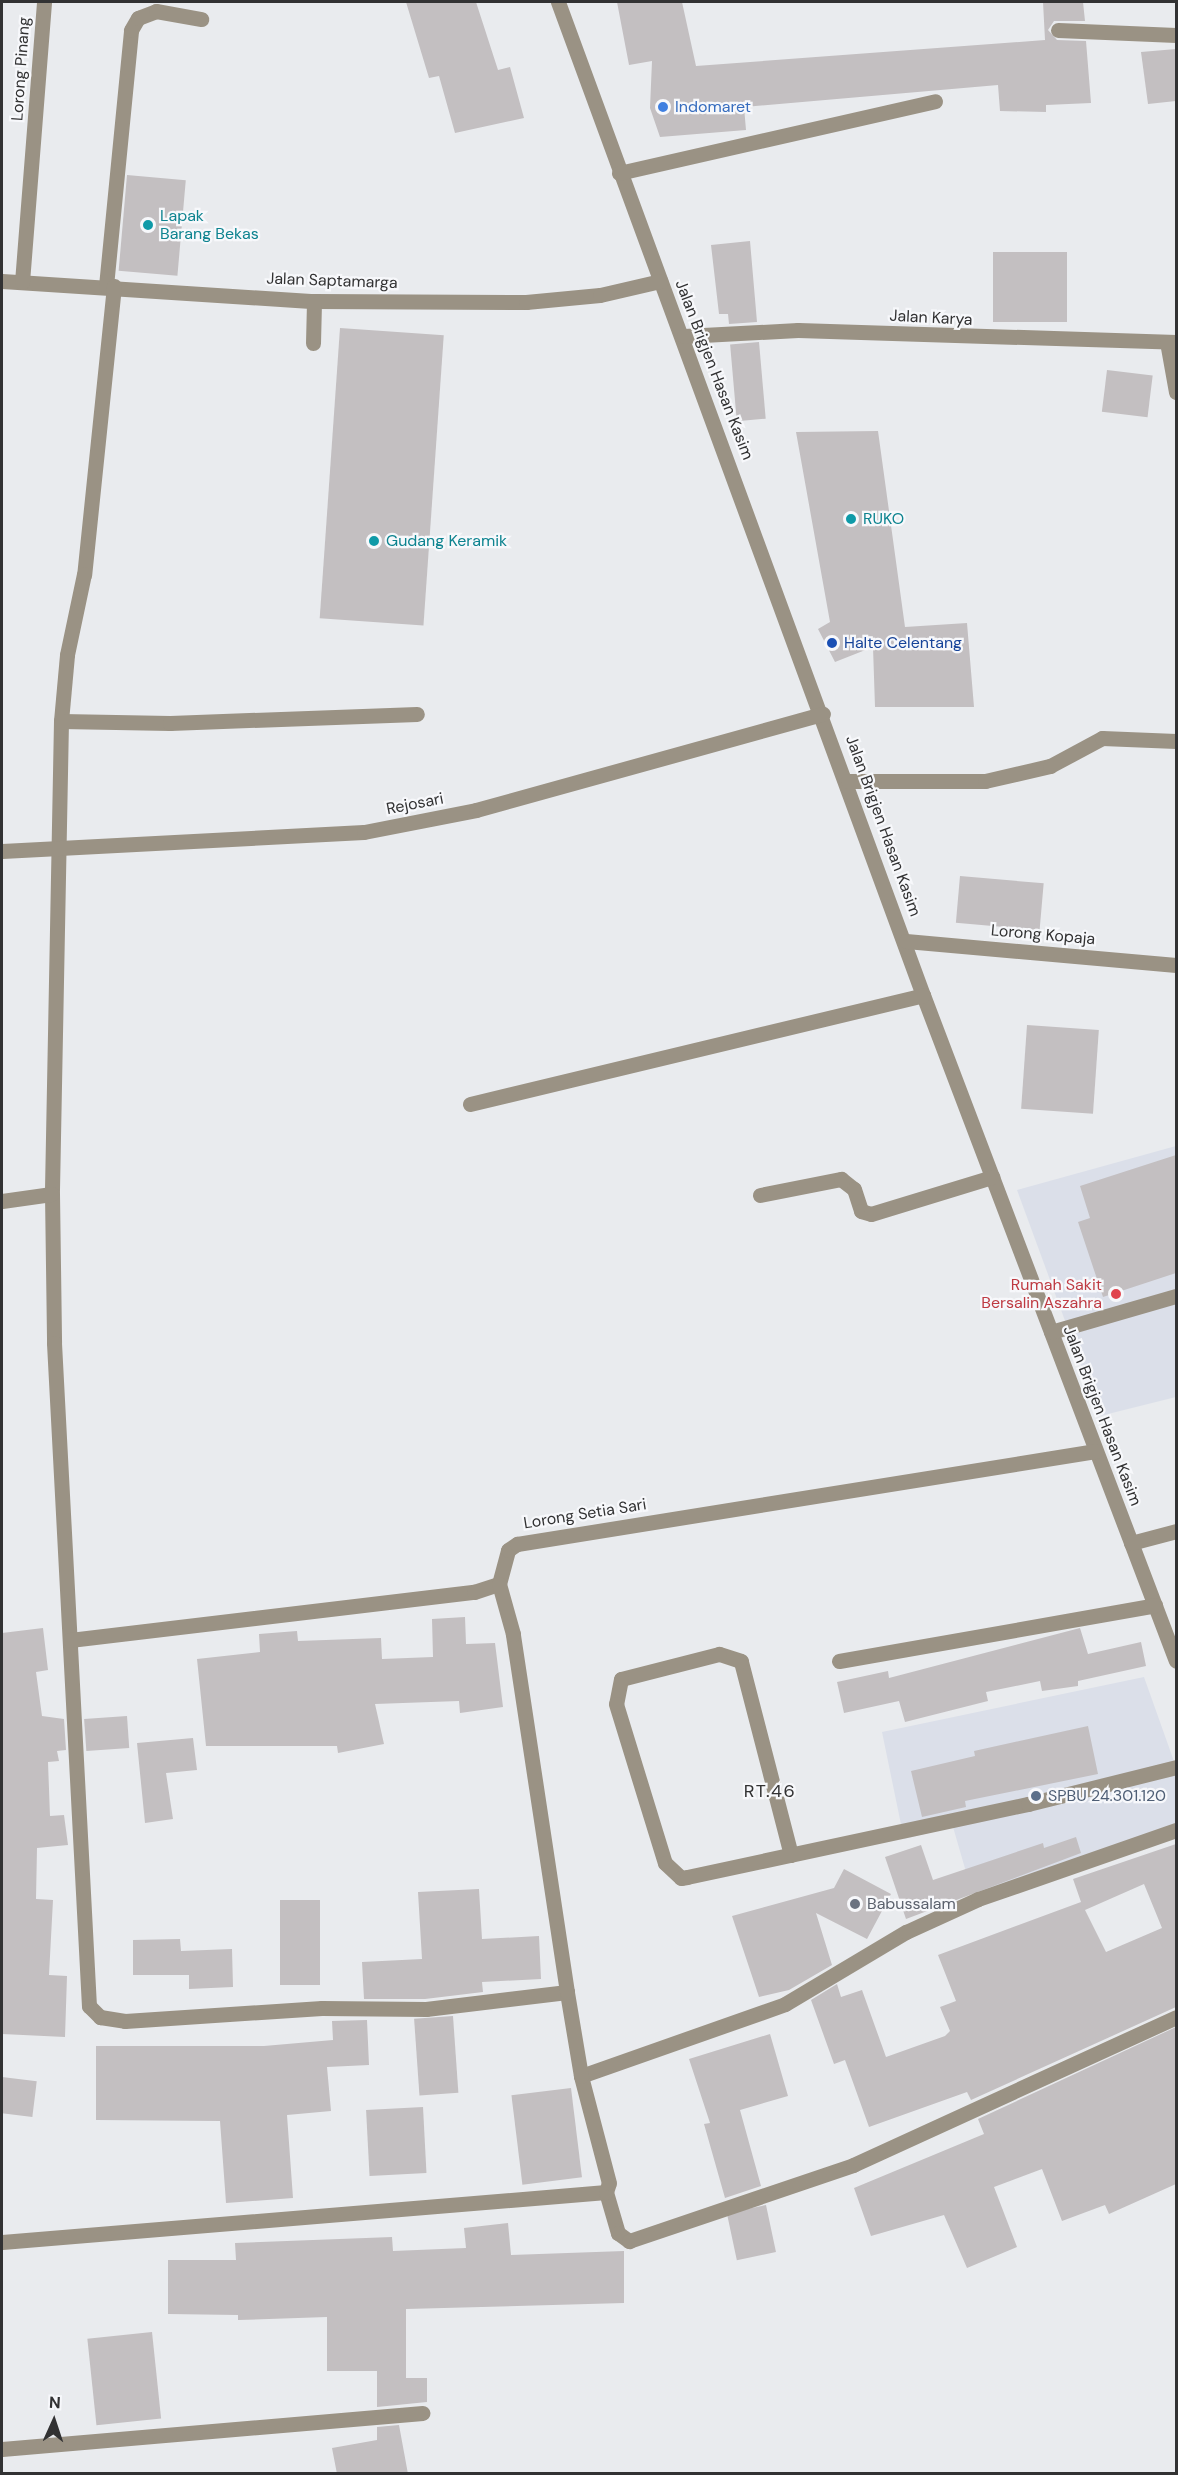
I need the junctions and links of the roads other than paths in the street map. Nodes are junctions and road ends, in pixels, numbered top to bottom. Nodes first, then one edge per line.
1 (44, 2) edge
2 (558, 2) edge
3 (201, 19) dead end
4 (1059, 30) dead end
5 (1176, 35) edge
6 (935, 101) dead end
7 (619, 173) junction
8 (660, 280) junction
9 (2, 281) edge
10 (22, 282) junction
11 (110, 286) junction
12 (314, 301) junction
13 (684, 336) junction
14 (1172, 342) edge
15 (313, 343) dead end
16 (1176, 392) edge
17 (417, 714) dead end
18 (823, 714) junction
19 (61, 721) junction
20 (1176, 741) edge
21 (848, 781) junction
22 (2, 851) edge
23 (60, 851) junction
24 (906, 941) junction
25 (1176, 965) edge
26 (923, 995) junction
27 (470, 1104) dead end
28 (992, 1178) junction
29 (52, 1194) junction
30 (760, 1194) dead end
31 (2, 1201) edge
32 (1176, 1296) edge
33 (1051, 1332) junction
34 (1096, 1451) junction
35 (1176, 1531) edge
36 (1131, 1543) junction
37 (499, 1584) junction
38 (1155, 1605) junction
39 (70, 1640) junction
40 (839, 1661) dead end
41 (1176, 1661) edge
42 (1176, 1767) edge
43 (1176, 1830) edge
44 (791, 1855) junction
45 (567, 1992) junction
46 (1176, 2017) edge
47 (581, 2076) junction
48 (606, 2192) junction
49 (2, 2242) edge
50 (422, 2413) dead end
51 (2, 2450) edge

1 - 10 street, Lorong Pinang
2 - 7 street, Jalan Brigjen Hasan Kasim
3 - 11 street
4 - 5 street
6 - 7 street
7 - 8 street, Jalan Brigjen Hasan Kasim
8 - 12 street, Jalan Saptamarga
8 - 13 street, Jalan Brigjen Hasan Kasim
9 - 10 street, Jalan Saptamarga
10 - 11 street, Jalan Saptamarga
11 - 12 street, Jalan Saptamarga
11 - 19 street
12 - 15 street
13 - 14 street, Jalan Karya
13 - 18 street, Jalan Brigjen Hasan Kasim
14 - 16 street
17 - 19 street
18 - 21 street, Jalan Brigjen Hasan Kasim
18 - 23 street, Rejosari
19 - 23 street
20 - 21 street
21 - 24 street, Jalan Brigjen Hasan Kasim
22 - 23 street, Rejosari
23 - 29 street
24 - 25 street, Lorong Kopaja
24 - 26 street, Jalan Brigjen Hasan Kasim
26 - 27 street
26 - 28 street, Jalan Brigjen Hasan Kasim
28 - 30 street
28 - 33 street, Jalan Brigjen Hasan Kasim
29 - 31 street
29 - 39 street
32 - 33 street
33 - 34 street, Jalan Brigjen Hasan Kasim
34 - 36 street, Jalan Brigjen Hasan Kasim
34 - 37 street, Lorong Setia Sari
35 - 36 street
36 - 38 street, Jalan Brigjen Hasan Kasim
37 - 39 street
37 - 45 street
38 - 40 street
38 - 41 street, Jalan Brigjen Hasan Kasim
39 - 45 street
42 - 44 street
43 - 47 street
44 - 44 street
45 - 47 street
46 - 48 street
47 - 48 street
48 - 49 street
50 - 51 street

